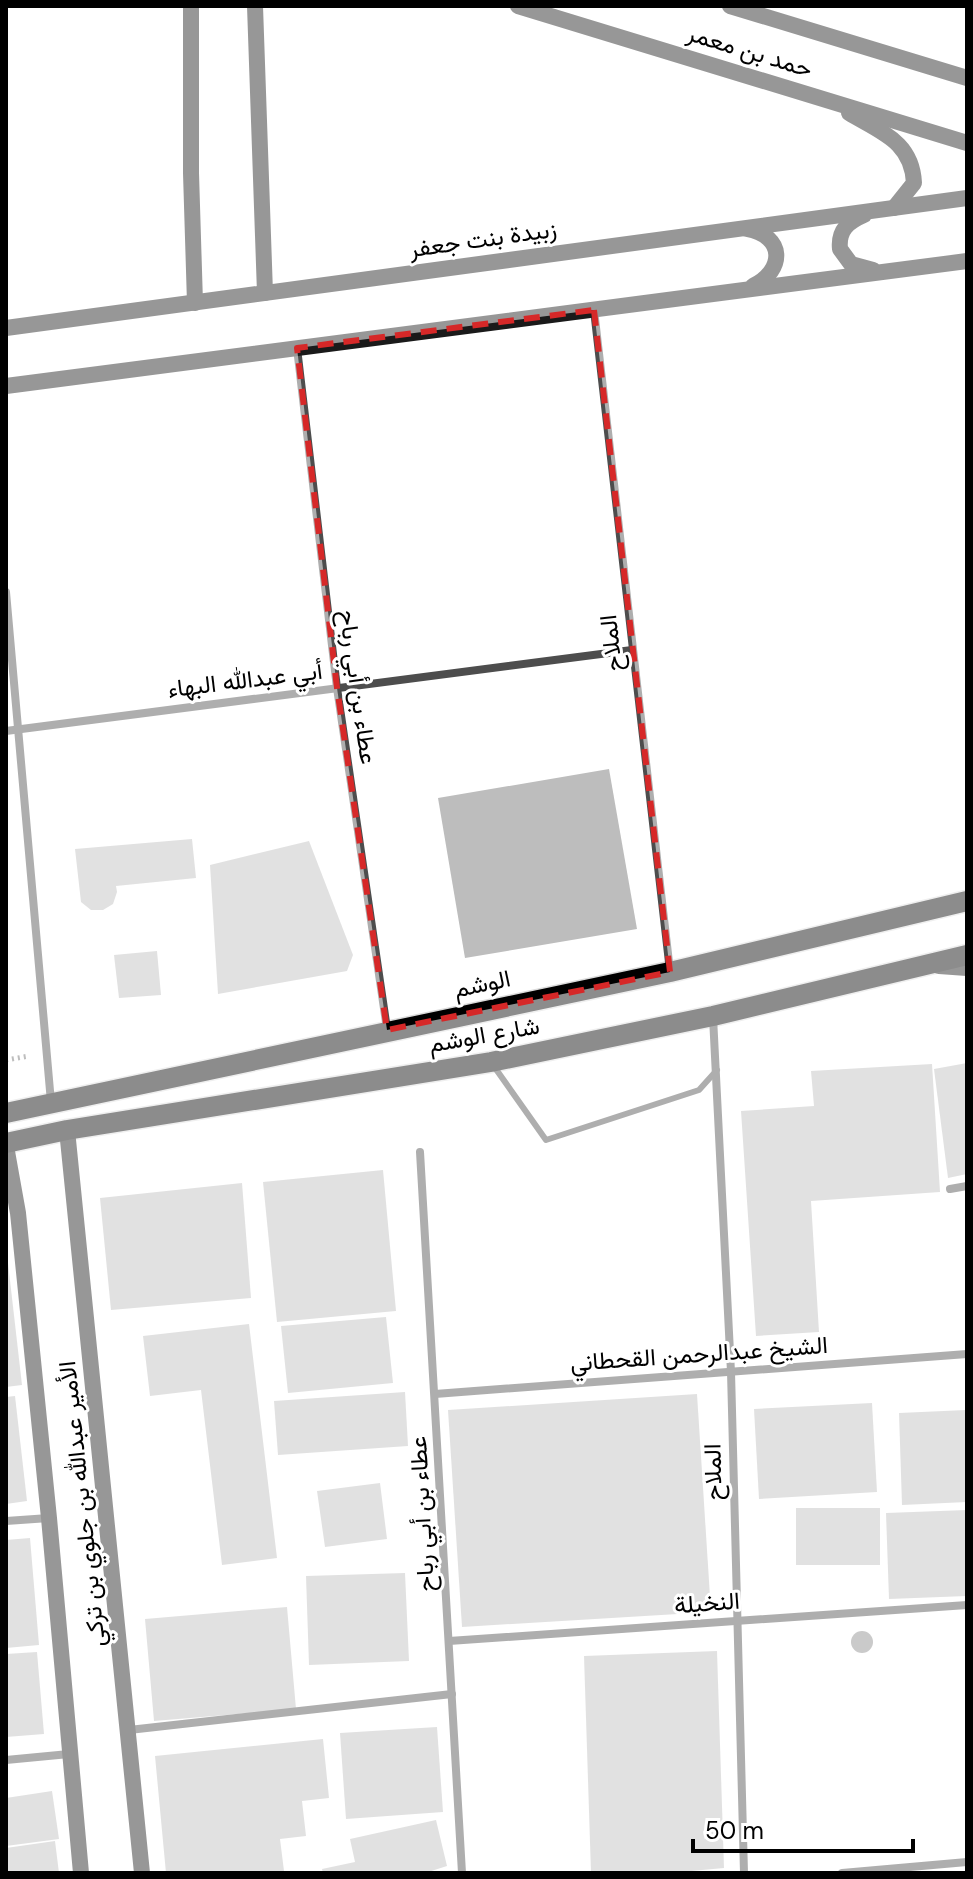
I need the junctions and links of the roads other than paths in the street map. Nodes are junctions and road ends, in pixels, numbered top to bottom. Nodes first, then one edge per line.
1 (191, 6) edge
2 (255, 6) edge
3 (518, 6) edge
4 (730, 6) edge
5 (967, 78) edge
6 (827, 100) junction
7 (967, 143) edge
8 (967, 198) edge
9 (894, 208) junction
10 (873, 211) junction
11 (732, 230) junction
12 (967, 261) edge
13 (891, 271) junction
14 (744, 290) junction
15 (265, 293) junction
16 (195, 303) junction
17 (594, 310) junction
18 (6, 328) edge
19 (297, 348) junction
20 (6, 386) edge
21 (6, 592) edge
22 (632, 650) junction
23 (337, 688) junction
24 (19, 729) junction
25 (6, 731) edge
26 (967, 901) edge
27 (967, 955) edge
28 (922, 966) junction
29 (967, 968) edge
30 (670, 972) junction
31 (713, 1016) junction
32 (387, 1030) junction
33 (491, 1062) junction
34 (717, 1070) junction
35 (51, 1103) junction
36 (6, 1113) edge
37 (67, 1130) junction
38 (6, 1144) edge
39 (420, 1152) dead end
40 (967, 1186) edge
41 (950, 1189) dead end
42 (967, 1354) edge
43 (731, 1372) junction
44 (435, 1394) junction
45 (49, 1518) junction
46 (6, 1521) edge
47 (967, 1605) edge
48 (737, 1621) junction
49 (449, 1641) junction
50 (452, 1694) junction
51 (129, 1730) junction
52 (69, 1754) junction
53 (6, 1760) edge
54 (967, 1862) edge
55 (81, 1873) edge
56 (142, 1873) edge
57 (462, 1873) edge
58 (744, 1873) edge
59 (842, 1873) edge

1 - 16 street
2 - 15 street
3 - 6 street, حمد بن معمر
4 - 5 street, حمد بن معمر
6 - 7 street, حمد بن معمر
6 - 9 street
8 - 9 street, زبيدة بنت جعفر
9 - 10 street, زبيدة بنت جعفر
10 - 11 street, زبيدة بنت جعفر
10 - 13 street
11 - 14 street
11 - 15 street, زبيدة بنت جعفر
12 - 13 street
13 - 14 street
14 - 17 street
15 - 16 street, زبيدة بنت جعفر
16 - 18 street, زبيدة بنت جعفر
17 - 19 street
17 - 22 street, الملاح
19 - 20 street
19 - 23 street, عطاء بن أبي رباح
21 - 24 street
22 - 23 street, أبي عبدالله البهاء
22 - 30 street, الملاح
23 - 24 street, أبي عبدالله البهاء
23 - 32 street, عطاء بن أبي رباح
24 - 25 street, أبي عبدالله البهاء
24 - 35 street
26 - 30 main road, الوشم
27 - 28 main road, شارع الوشم
28 - 29 street
28 - 31 main road, شارع الوشم
30 - 32 main road, الوشم
31 - 33 main road, شارع الوشم
31 - 34 street, الملاح
32 - 35 main road, الوشم
33 - 34 lane
33 - 37 main road, شارع الوشم
34 - 43 street, الملاح
35 - 36 main road, الوشم
37 - 38 main road, شارع الوشم
37 - 51 street, الأمير عبدالله بن جلوي بن تركي
38 - 45 street, الأمير عبدالله بن جلوي بن تركي
39 - 44 street, عطاء بن أبي رباح
40 - 41 street
42 - 43 street, الشيخ عبدالرحمن القحطاني
43 - 44 street, الشيخ عبدالرحمن القحطاني
43 - 48 street, الملاح
44 - 49 street, عطاء بن أبي رباح
45 - 46 street
45 - 52 street, الأمير عبدالله بن جلوي بن تركي
47 - 48 street, النخيلة
48 - 49 street, النخيلة
48 - 58 street, الملاح
49 - 50 street, عطاء بن أبي رباح
50 - 51 street
50 - 57 street, عطاء بن أبي رباح
51 - 56 street, الأمير عبدالله بن جلوي بن تركي
52 - 53 street
52 - 55 street, الأمير عبدالله بن جلوي بن تركي
54 - 59 street

